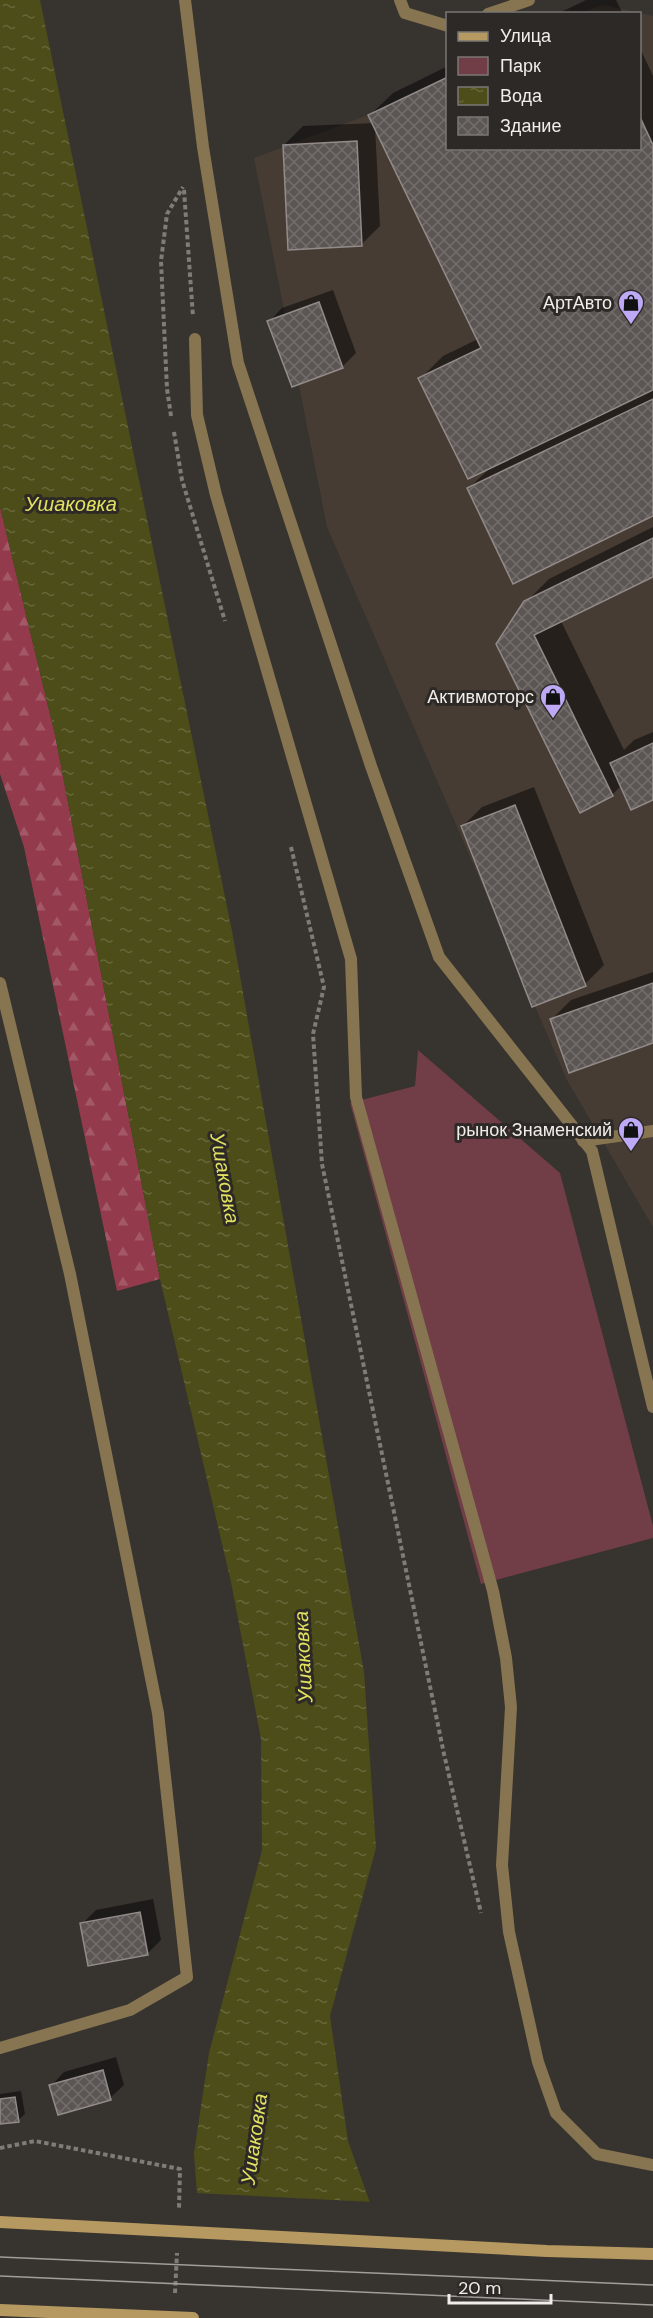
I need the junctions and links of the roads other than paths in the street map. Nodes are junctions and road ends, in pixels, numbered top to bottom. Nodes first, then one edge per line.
1 (185, 0) edge
2 (400, 0) edge
3 (529, 0) edge
4 (494, 12) edge
5 (446, 26) edge
6 (195, 339) road end
7 (0, 983) edge
8 (653, 1131) edge
9 (583, 1141) junction
10 (653, 1407) edge
11 (0, 2048) edge
12 (653, 2165) edge
13 (0, 2222) edge
14 (653, 2254) edge
15 (0, 2310) edge
16 (193, 2318) edge

1 - 9 street
2 - 5 street
3 - 4 street
6 - 12 street
7 - 11 street
8 - 9 street
9 - 10 street
13 - 14 main road
15 - 16 main road

